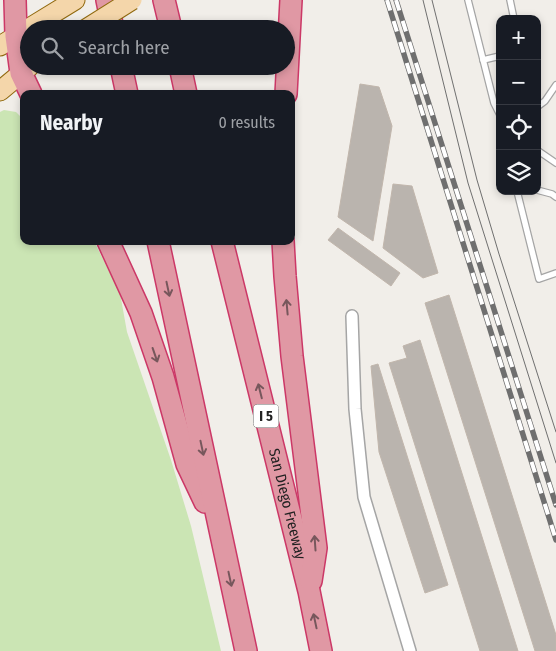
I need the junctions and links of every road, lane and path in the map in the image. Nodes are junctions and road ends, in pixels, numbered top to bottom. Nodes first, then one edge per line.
1 (11, 0) edge
2 (15, 0) edge
3 (107, 0) edge
4 (132, 0) edge
5 (164, 0) edge
6 (468, 0) edge
7 (510, 0) edge
8 (72, 2) edge
9 (290, 3) edge
10 (513, 15) edge
11 (38, 20) edge
12 (100, 20) edge
13 (111, 20) edge
14 (169, 20) edge
15 (289, 20) edge
16 (20, 30) edge
17 (5, 38) edge
18 (496, 57) edge
19 (483, 60) junction
20 (20, 61) edge
21 (20, 73) edge
22 (26, 75) edge
23 (123, 75) edge
24 (182, 75) edge
25 (287, 75) edge
26 (556, 85) edge
27 (30, 90) edge
28 (126, 90) edge
29 (185, 90) edge
30 (286, 90) edge
31 (0, 91) edge
32 (540, 105) edge
33 (496, 108) edge
34 (541, 153) edge
35 (556, 163) edge
36 (541, 191) edge
37 (517, 195) edge
38 (556, 197) edge
39 (110, 245) edge
40 (159, 245) edge
41 (223, 245) edge
42 (283, 245) edge
43 (556, 273) edge
44 (352, 316) dead end
45 (220, 531) junction
46 (309, 591) junction
47 (246, 651) edge
48 (322, 651) edge
49 (410, 651) edge

1 - 17 highway
2 - 17 highway
3 - 13 highway
4 - 12 main road, bridge
5 - 14 highway
6 - 19 lane
7 - 10 lane
8 - 11 main road
9 - 15 highway
16 - 17 main road
17 - 20 highway
18 - 19 lane
19 - 33 lane
21 - 31 main road
22 - 27 highway
23 - 28 highway
24 - 29 highway
25 - 30 highway
26 - 32 lane
34 - 35 lane
36 - 38 lane
37 - 43 lane
39 -> 45 highway
40 -> 45 highway
46 -> 41 highway, San Diego Freeway / I 5
46 -> 42 highway
44 - 49 street
45 -> 47 highway
48 -> 46 highway, San Diego Freeway / I 5

